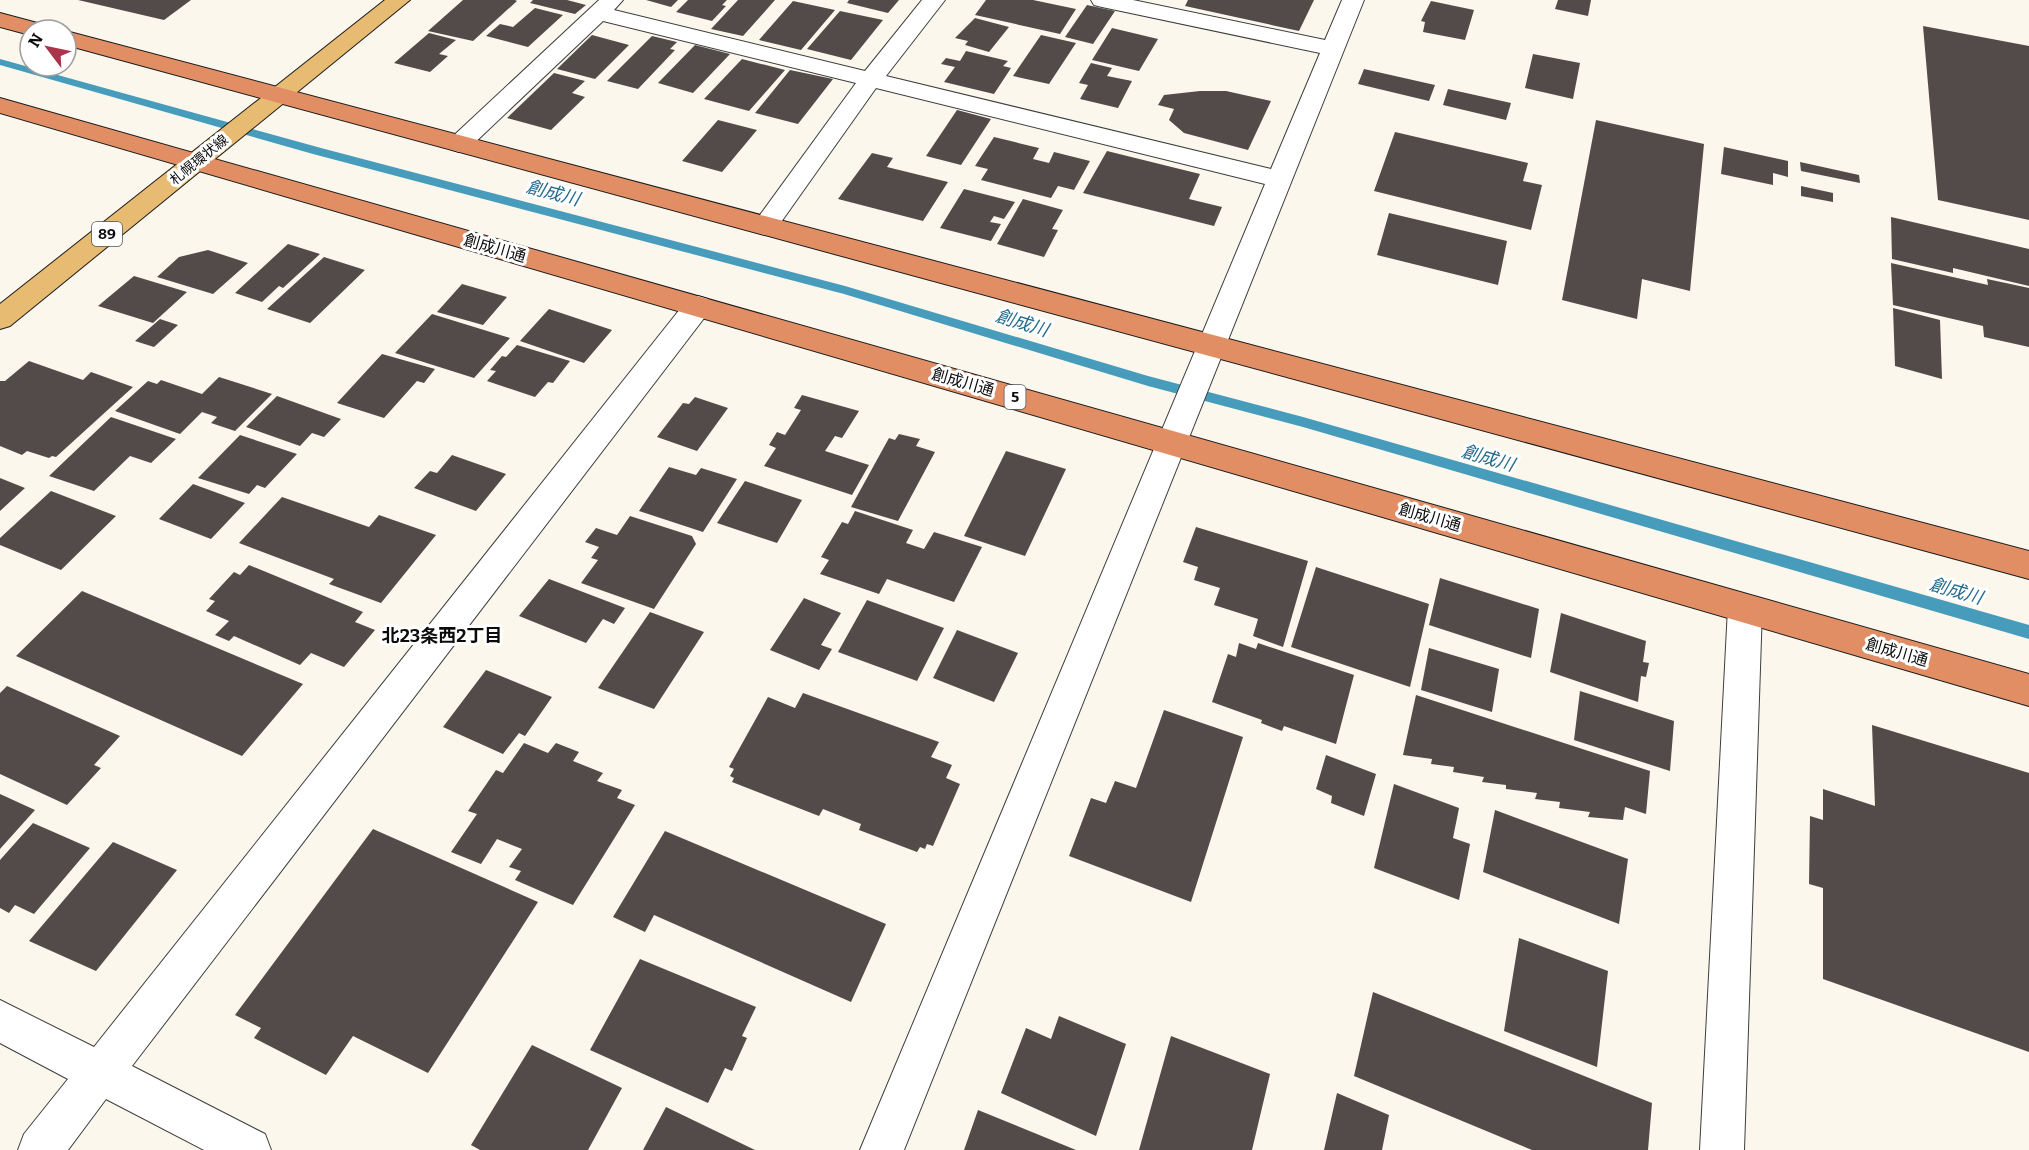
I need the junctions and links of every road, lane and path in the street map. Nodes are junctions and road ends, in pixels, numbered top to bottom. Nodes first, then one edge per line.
1 (399, 0) edge
2 (934, 0) edge
3 (1102, 0) edge
4 (1353, 0) edge
5 (605, 6) edge
6 (0, 20) edge
7 (18, 25) edge
8 (78, 42) edge
9 (1333, 49) junction
10 (870, 80) junction
11 (269, 104) junction
12 (0, 105) edge
13 (459, 144) junction
14 (205, 155) junction
15 (1280, 179) junction
16 (765, 226) junction
17 (698, 306) junction
18 (0, 320) edge
19 (1206, 357) junction
20 (1176, 429) junction
21 (2029, 565) edge
22 (1745, 608) junction
23 (2029, 690) edge
24 (0, 1021) edge
25 (100, 1073) junction
26 (39, 1150) edge
27 (249, 1150) edge
28 (882, 1150) edge
29 (1722, 1150) edge

1 - 11 main road, 札幌環状線 / 89
2 - 10 street
3 - 9 street
4 - 9 street
5 - 10 street
5 - 13 street
6 - 7 highway
8 - 11 highway
9 - 15 street
10 - 15 street
10 - 16 street
11 - 13 highway
11 - 14 main road, 札幌環状線 / 89
12 - 14 highway, 創成川通 / 5
13 - 16 highway
14 - 17 highway, 創成川通 / 5
14 - 18 main road, 札幌環状線 / 89
15 - 19 street
16 - 19 highway
17 - 20 highway, 創成川通 / 5
17 - 25 street
19 - 20 street
19 - 21 highway
20 - 22 highway, 創成川通 / 5
20 - 28 street
22 - 23 highway, 創成川通 / 5
22 - 29 street
24 - 25 street
25 - 26 street
25 - 27 street

